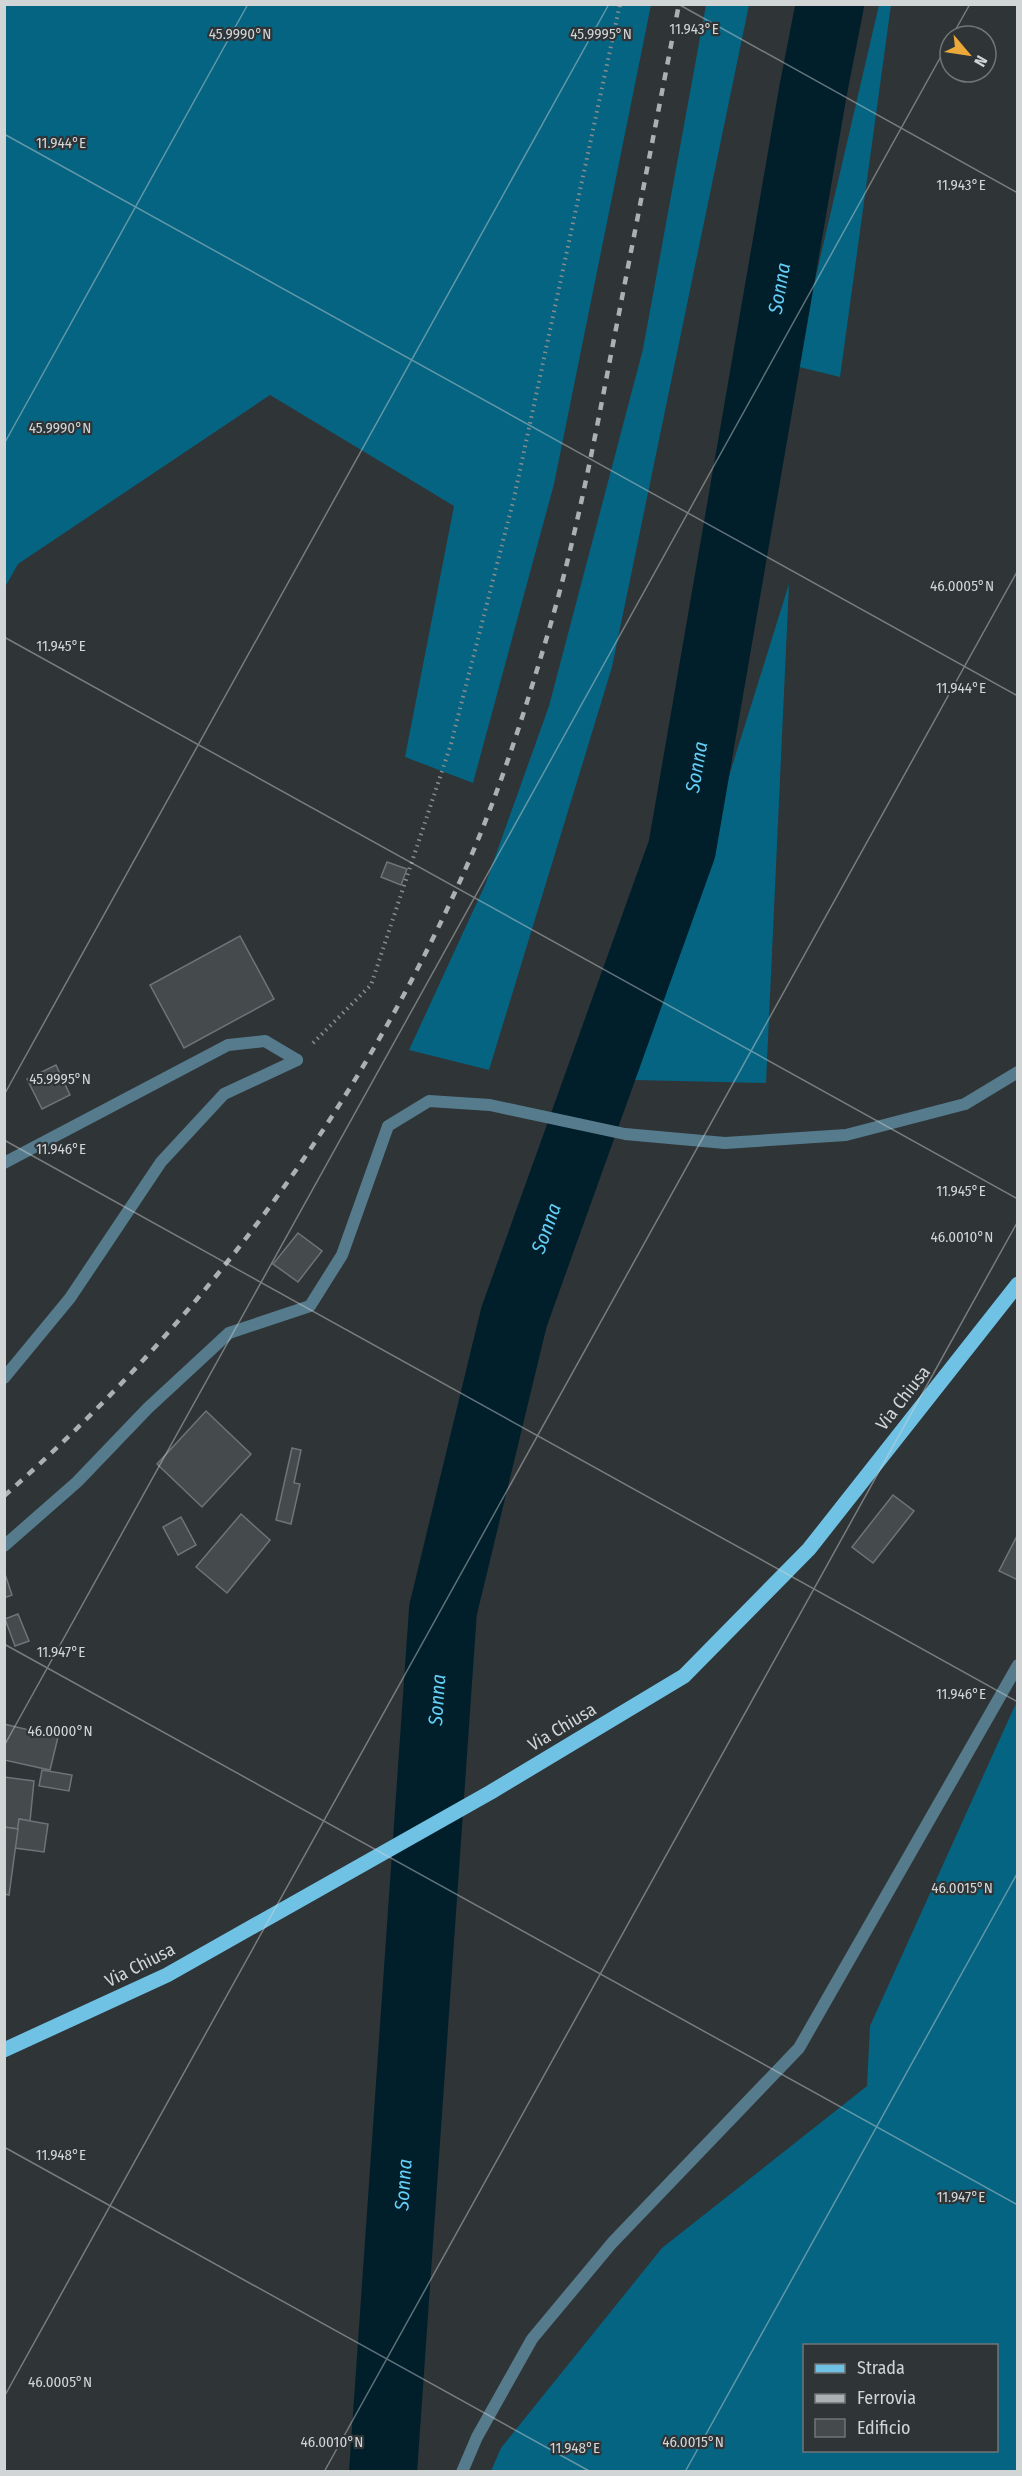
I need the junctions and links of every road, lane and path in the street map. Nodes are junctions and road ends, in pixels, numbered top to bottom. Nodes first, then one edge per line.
1 (620, 4) edge
2 (297, 1060) junction
3 (1017, 1072) edge
4 (4, 1163) edge
5 (1017, 1284) edge
6 (4, 1378) edge
7 (4, 1546) edge
8 (1017, 1665) edge
9 (4, 2050) edge
10 (462, 2472) edge

1 - 2 path
2 - 4 street
2 - 6 street
3 - 7 street
5 - 9 main road, Via Chiusa
8 - 10 street

